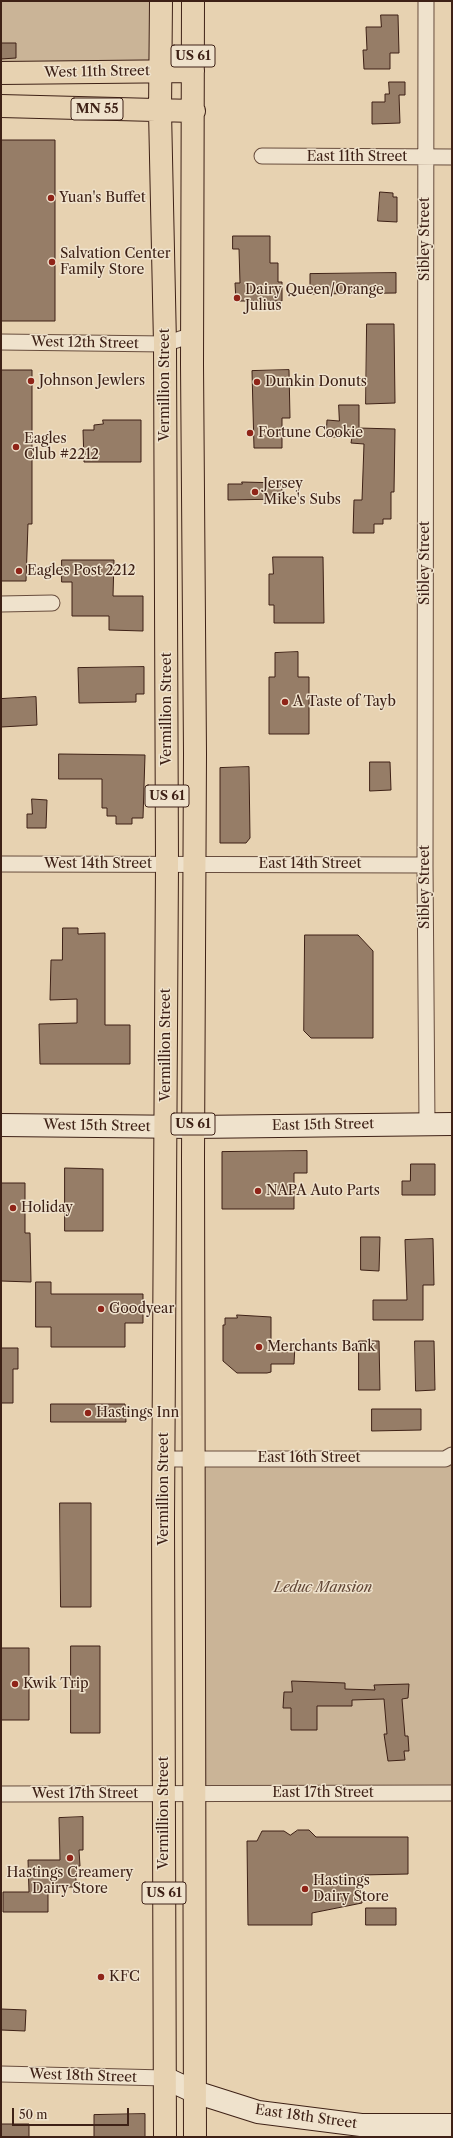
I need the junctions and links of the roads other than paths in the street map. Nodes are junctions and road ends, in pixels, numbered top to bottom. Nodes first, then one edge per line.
1 (161, 1) edge
2 (194, 1) edge
3 (426, 1) edge
4 (161, 71) junction
5 (193, 71) junction
6 (1, 73) edge
7 (1, 106) edge
8 (160, 111) junction
9 (194, 111) junction
10 (262, 156) dead end
11 (425, 157) junction
12 (452, 157) edge
13 (192, 335) junction
14 (1, 342) edge
15 (165, 344) junction
16 (52, 603) dead end
17 (1, 604) edge
18 (1, 864) edge
19 (167, 864) junction
20 (195, 864) junction
21 (425, 865) junction
22 (427, 1124) junction
23 (452, 1124) edge
24 (1, 1125) edge
25 (166, 1126) junction
26 (193, 1127) junction
27 (452, 1455) edge
28 (194, 1458) junction
29 (164, 1460) junction
30 (452, 1793) edge
31 (1, 1794) edge
32 (164, 1794) junction
33 (194, 1794) junction
34 (1, 2074) edge
35 (165, 2078) junction
36 (195, 2092) junction
37 (452, 2125) edge
38 (165, 2137) edge
39 (195, 2137) edge

1 - 4 highway, Vermillion Street / US 61
2 - 5 highway, Vermillion Street / US 61
3 - 11 street, Sibley Street
4 - 5 highway, West 11th Street
4 - 6 highway, West 11th Street
4 - 8 highway, Vermillion Street / US 61
5 - 9 highway, Vermillion Street / US 61
7 - 8 highway, MN 55
8 - 9 highway, MN 55
8 - 15 highway, Vermillion Street / US 61
9 - 13 highway, Vermillion Street / US 61
10 - 11 street, East 11th Street
11 - 12 street, East 11th Street
11 - 21 street, Sibley Street
13 - 15 street, West 12th Street
13 - 20 highway, Vermillion Street / US 61
14 - 15 street, West 12th Street
15 - 19 highway, Vermillion Street / US 61
16 - 17 street
18 - 19 street, West 14th Street
19 - 20 street, West 14th Street
19 - 25 highway, Vermillion Street / US 61
20 - 21 street, East 14th Street
20 - 26 highway, Vermillion Street / US 61
21 - 22 street, Sibley Street
22 - 23 street, East 15th Street
22 - 26 street, East 15th Street
24 - 25 street, West 15th Street
25 - 26 street, West 15th Street
25 - 29 highway, Vermillion Street / US 61
26 - 28 highway, Vermillion Street / US 61
27 - 28 street, East 16th Street
28 - 29 street, East 16th Street
28 - 33 highway, Vermillion Street / US 61
29 - 32 highway, Vermillion Street / US 61
30 - 33 street, East 17th Street
31 - 32 street, West 17th Street
32 - 33 street, West 17th Street
32 - 35 highway, Vermillion Street / US 61
33 - 36 highway, Vermillion Street / US 61
34 - 35 street, West 18th Street
35 - 36 street, East 18th Street
35 - 38 highway, Vermillion Street / US 61
36 - 37 street, East 18th Street
36 - 39 highway, Vermillion Street / US 61

